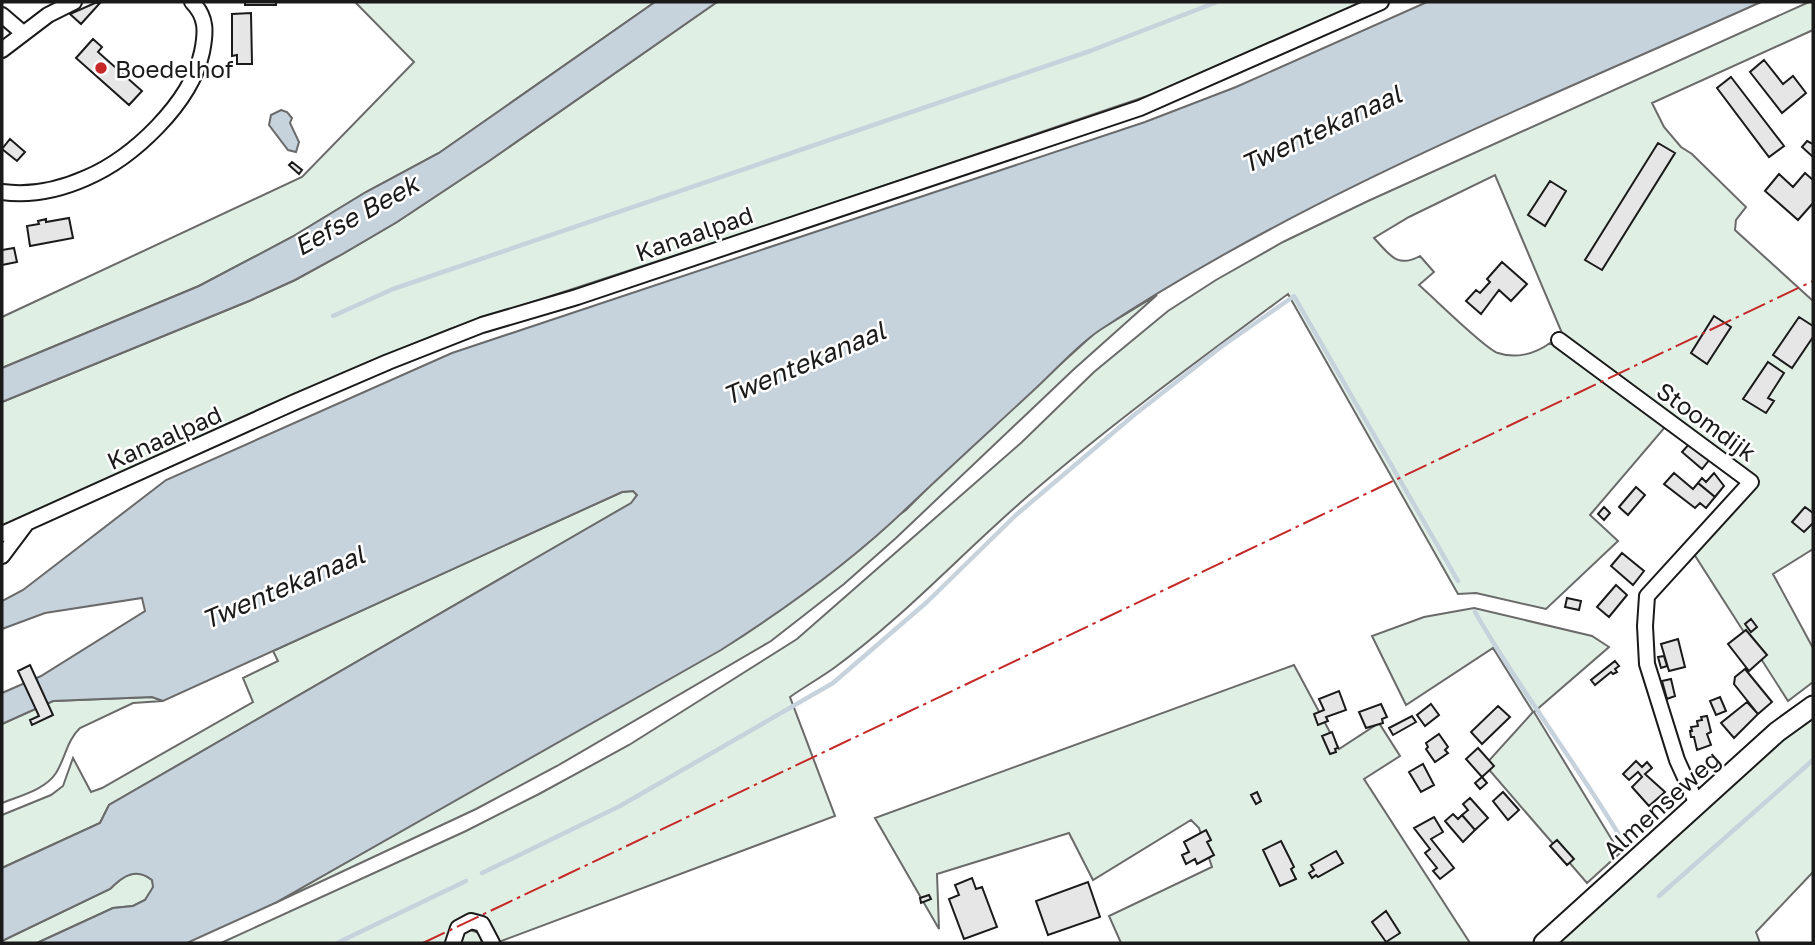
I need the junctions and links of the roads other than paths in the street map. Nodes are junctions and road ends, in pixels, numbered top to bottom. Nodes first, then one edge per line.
1 (74, 2) edge
2 (192, 2) edge
3 (1381, 2) edge
4 (2, 15) edge
5 (23, 33) junction
6 (2, 50) edge
7 (2, 192) edge
8 (1559, 340) dead end
9 (27, 522) junction
10 (2, 534) edge
11 (2, 556) edge
12 (1813, 706) edge
13 (1697, 804) junction
14 (453, 943) edge
15 (492, 943) edge
16 (1544, 943) edge

1 - 5 street
2 - 7 street
3 - 9 street, Kanaalpad
4 - 5 street
5 - 6 street
8 - 13 street, Stoomdijk
9 - 10 street, Kanaalpad
9 - 11 street, Kanaalpad
12 - 13 main road, Almenseweg
13 - 16 main road, Almenseweg
14 - 15 street

